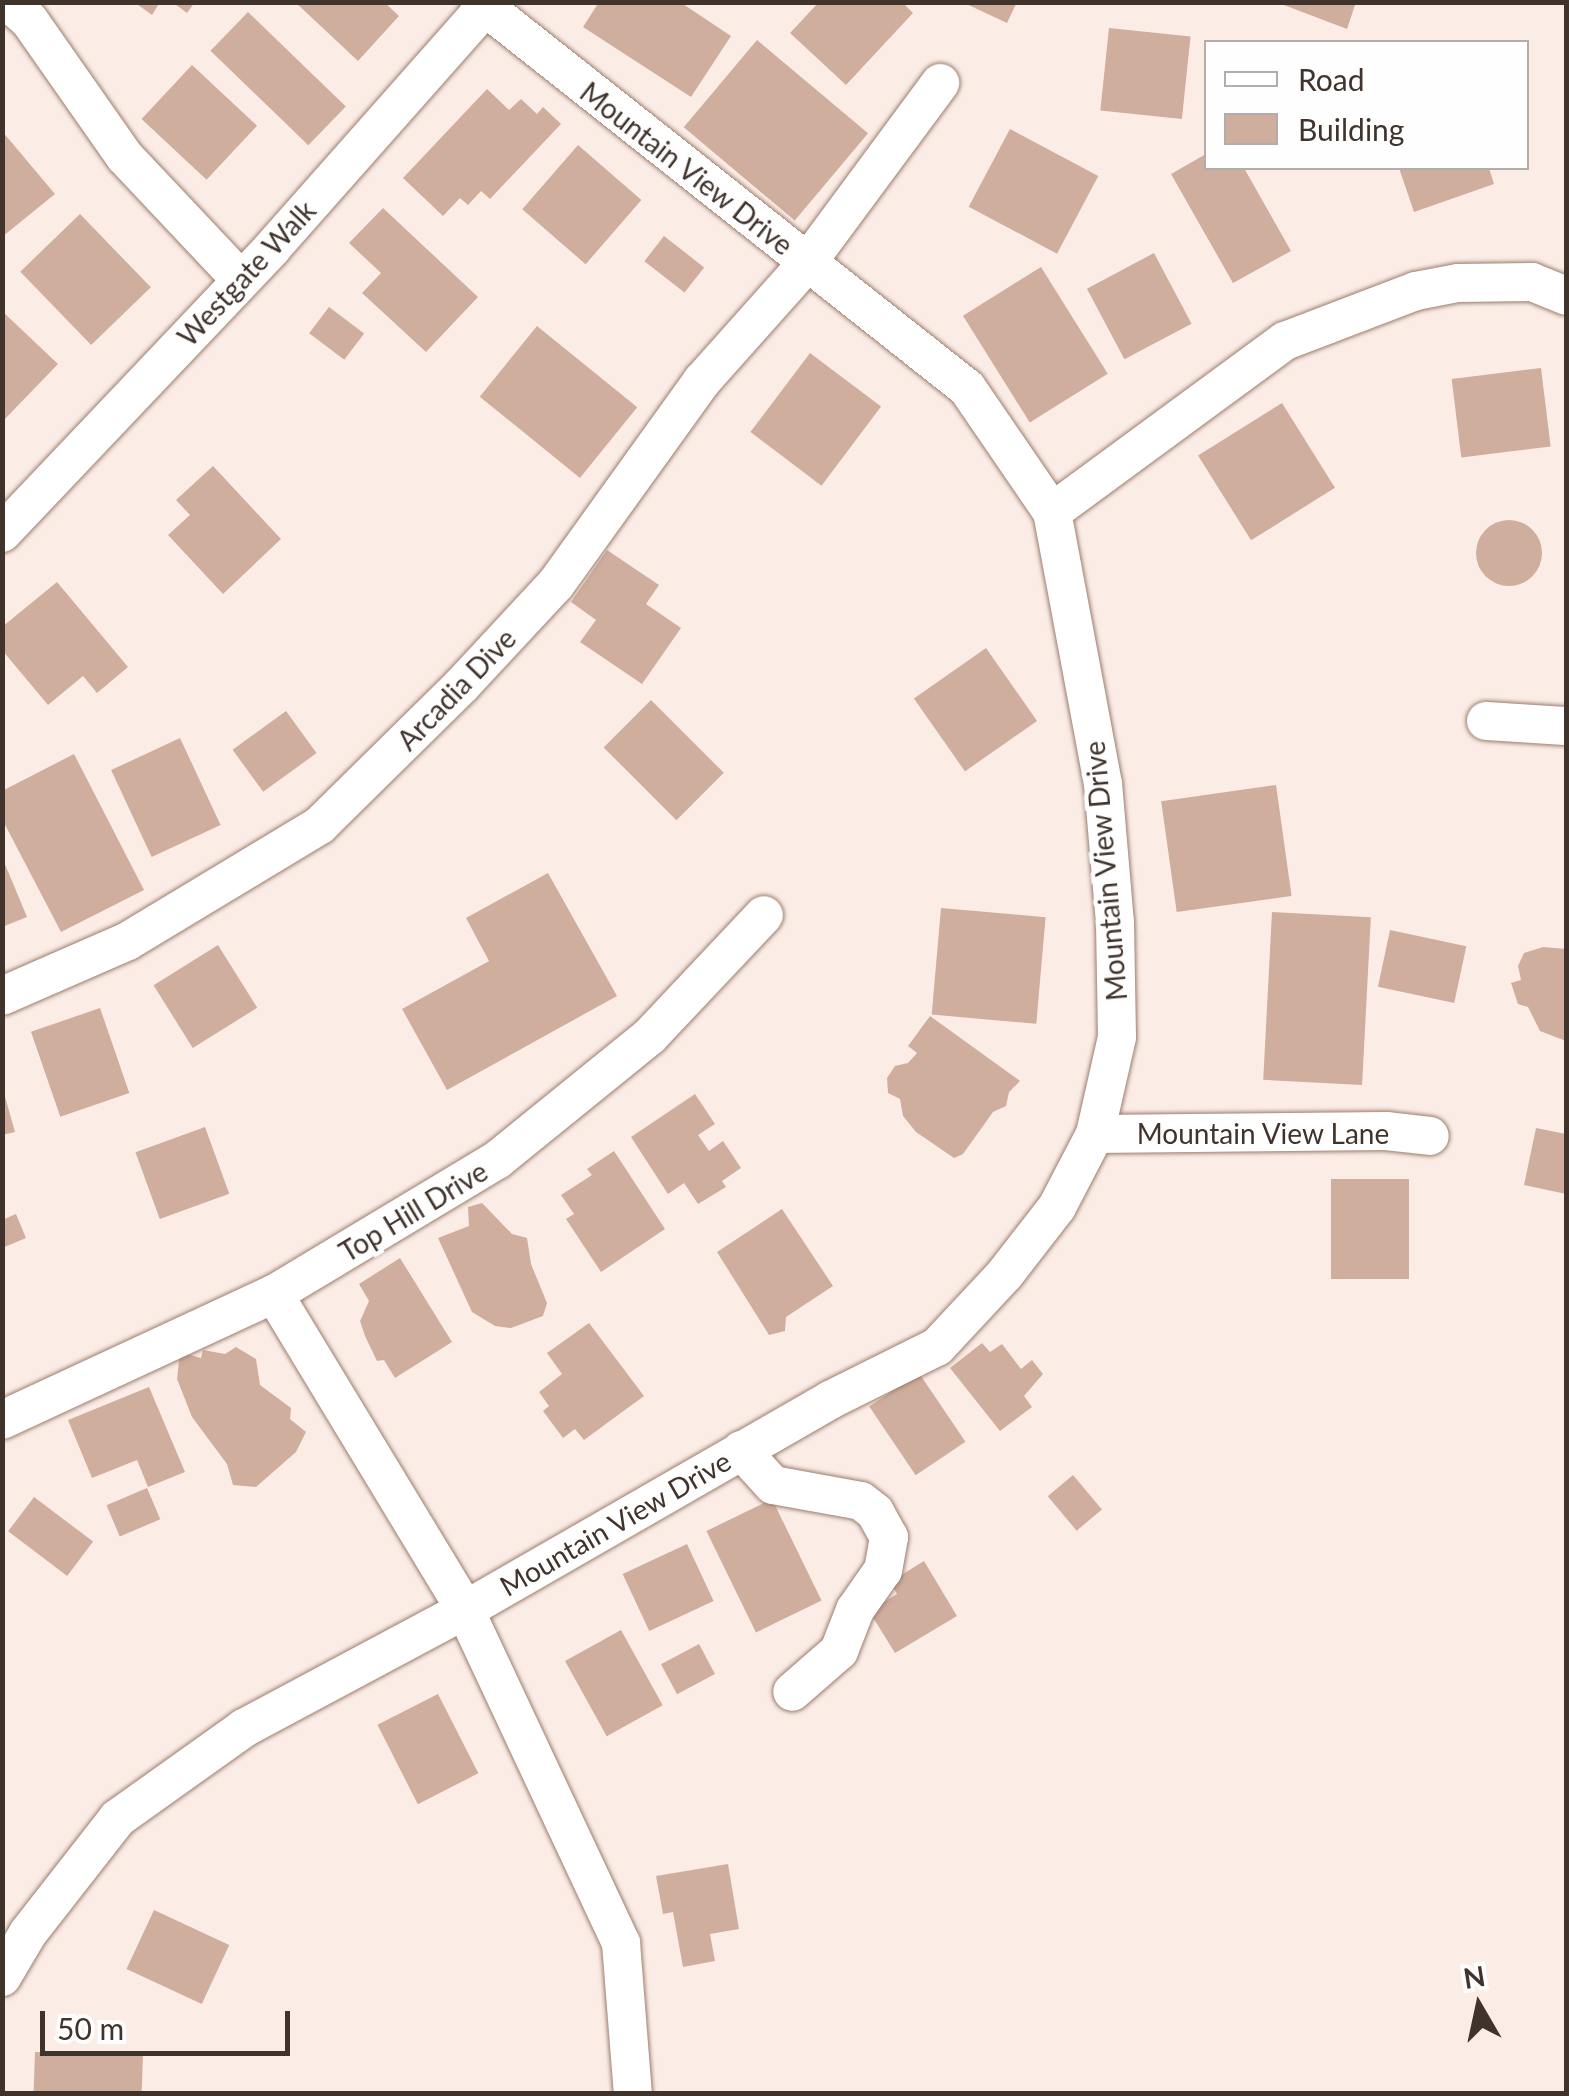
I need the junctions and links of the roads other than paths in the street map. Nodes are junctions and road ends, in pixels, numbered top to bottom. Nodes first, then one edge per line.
1 (8, 2) edge
2 (482, 5) edge
3 (940, 83) dead end
4 (807, 262) junction
5 (241, 280) junction
6 (1566, 296) edge
7 (1052, 512) junction
8 (2, 533) edge
9 (1486, 721) dead end
10 (1566, 726) edge
11 (764, 915) dead end
12 (2, 996) edge
13 (1095, 1134) junction
14 (1430, 1136) dead end
15 (274, 1294) junction
16 (2, 1420) edge
17 (741, 1450) junction
18 (465, 1610) junction
19 (792, 1692) dead end
20 (2, 1977) edge
21 (633, 2094) edge

1 - 5 street
2 - 4 street, Mountain View Drive
2 - 5 street, Westgate Walk
3 - 4 street, Arcadia Dive
4 - 7 street, Mountain View Drive
4 - 12 street, Arcadia Dive
5 - 8 street, Westgate Walk
6 - 7 street
7 - 13 street, Mountain View Drive
9 - 10 street
11 - 15 street, Top Hill Drive
13 - 14 street, Mountain View Lane
13 - 17 street, Mountain View Drive
15 - 16 street, Top Hill Drive
15 - 18 street
17 - 18 street, Mountain View Drive
17 - 19 street
18 - 20 street, Mountain View Drive
18 - 21 street

